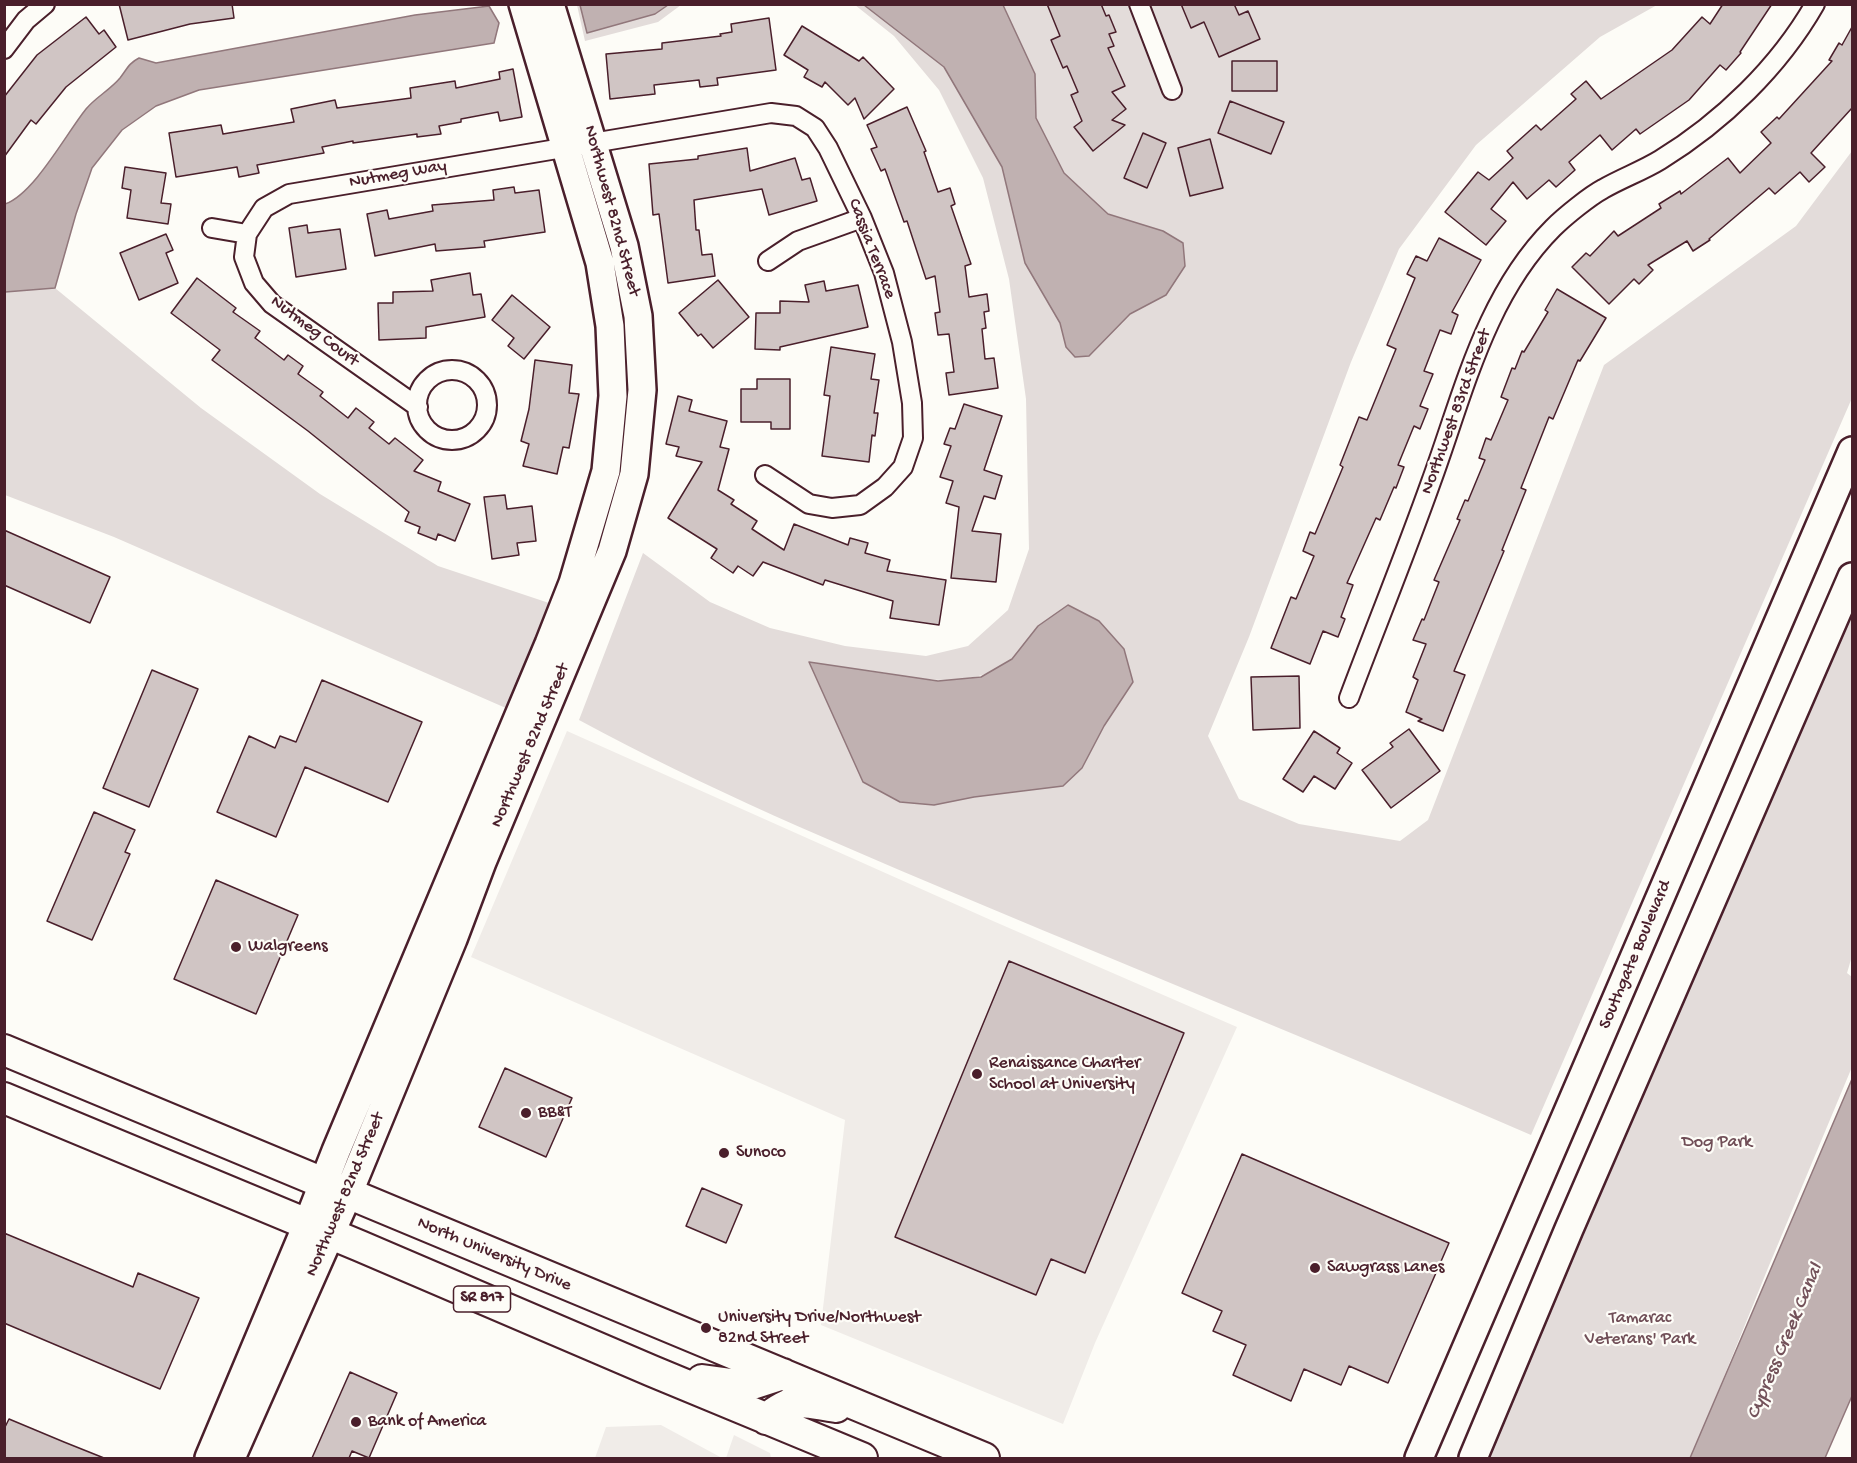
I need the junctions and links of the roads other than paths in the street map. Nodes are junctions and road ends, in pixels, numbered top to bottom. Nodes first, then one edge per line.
1 (45, 4) edge
2 (523, 4) edge
3 (550, 4) edge
4 (1139, 4) edge
5 (1815, 4) edge
6 (4, 49) edge
7 (1172, 90) dead end
8 (593, 142) junction
9 (566, 147) junction
10 (862, 218) junction
11 (212, 228) dead end
12 (247, 234) junction
13 (768, 261) dead end
14 (418, 407) dead end
15 (1852, 451) edge
16 (765, 475) dead end
17 (1852, 577) edge
18 (1349, 698) dead end
19 (4, 1050) edge
20 (4, 1098) edge
21 (335, 1188) junction
22 (319, 1230) junction
23 (652, 1371) junction
24 (783, 1374) junction
25 (872, 1412) junction
26 (766, 1419) junction
27 (209, 1458) edge
28 (231, 1458) edge
29 (862, 1458) edge
30 (984, 1458) edge
31 (1419, 1458) edge
32 (1473, 1458) edge

1 - 6 street
2 - 9 street, Northwest 82nd Street
3 - 8 street, Northwest 82nd Street
4 - 7 street
5 - 18 street, Northwest 83rd Street
8 - 9 street, Cassia Terrace
8 - 10 street, Cassia Terrace
8 - 21 street, Northwest 82nd Street
9 - 12 street, Nutmeg Way
9 - 21 street, Northwest 82nd Street
10 - 13 street
10 - 16 street, Cassia Terrace
11 - 12 street
12 - 14 street, Nutmeg Court
15 - 31 street, Southgate Boulevard
17 - 32 street
19 - 21 main road, North University Drive / SR 817
20 - 22 main road, SR 817
21 - 22 street, Northwest 82nd Street
21 - 24 main road, North University Drive / SR 817
22 - 23 main road, SR 817
22 - 27 street, Northwest 82nd Street
22 - 28 street, Northwest 82nd Street
23 - 24 main road
23 - 26 main road, SR 817
24 - 25 main road, North University Drive / SR 817
25 - 26 main road
25 - 30 main road, North University Drive / SR 817
26 - 29 main road, SR 817

